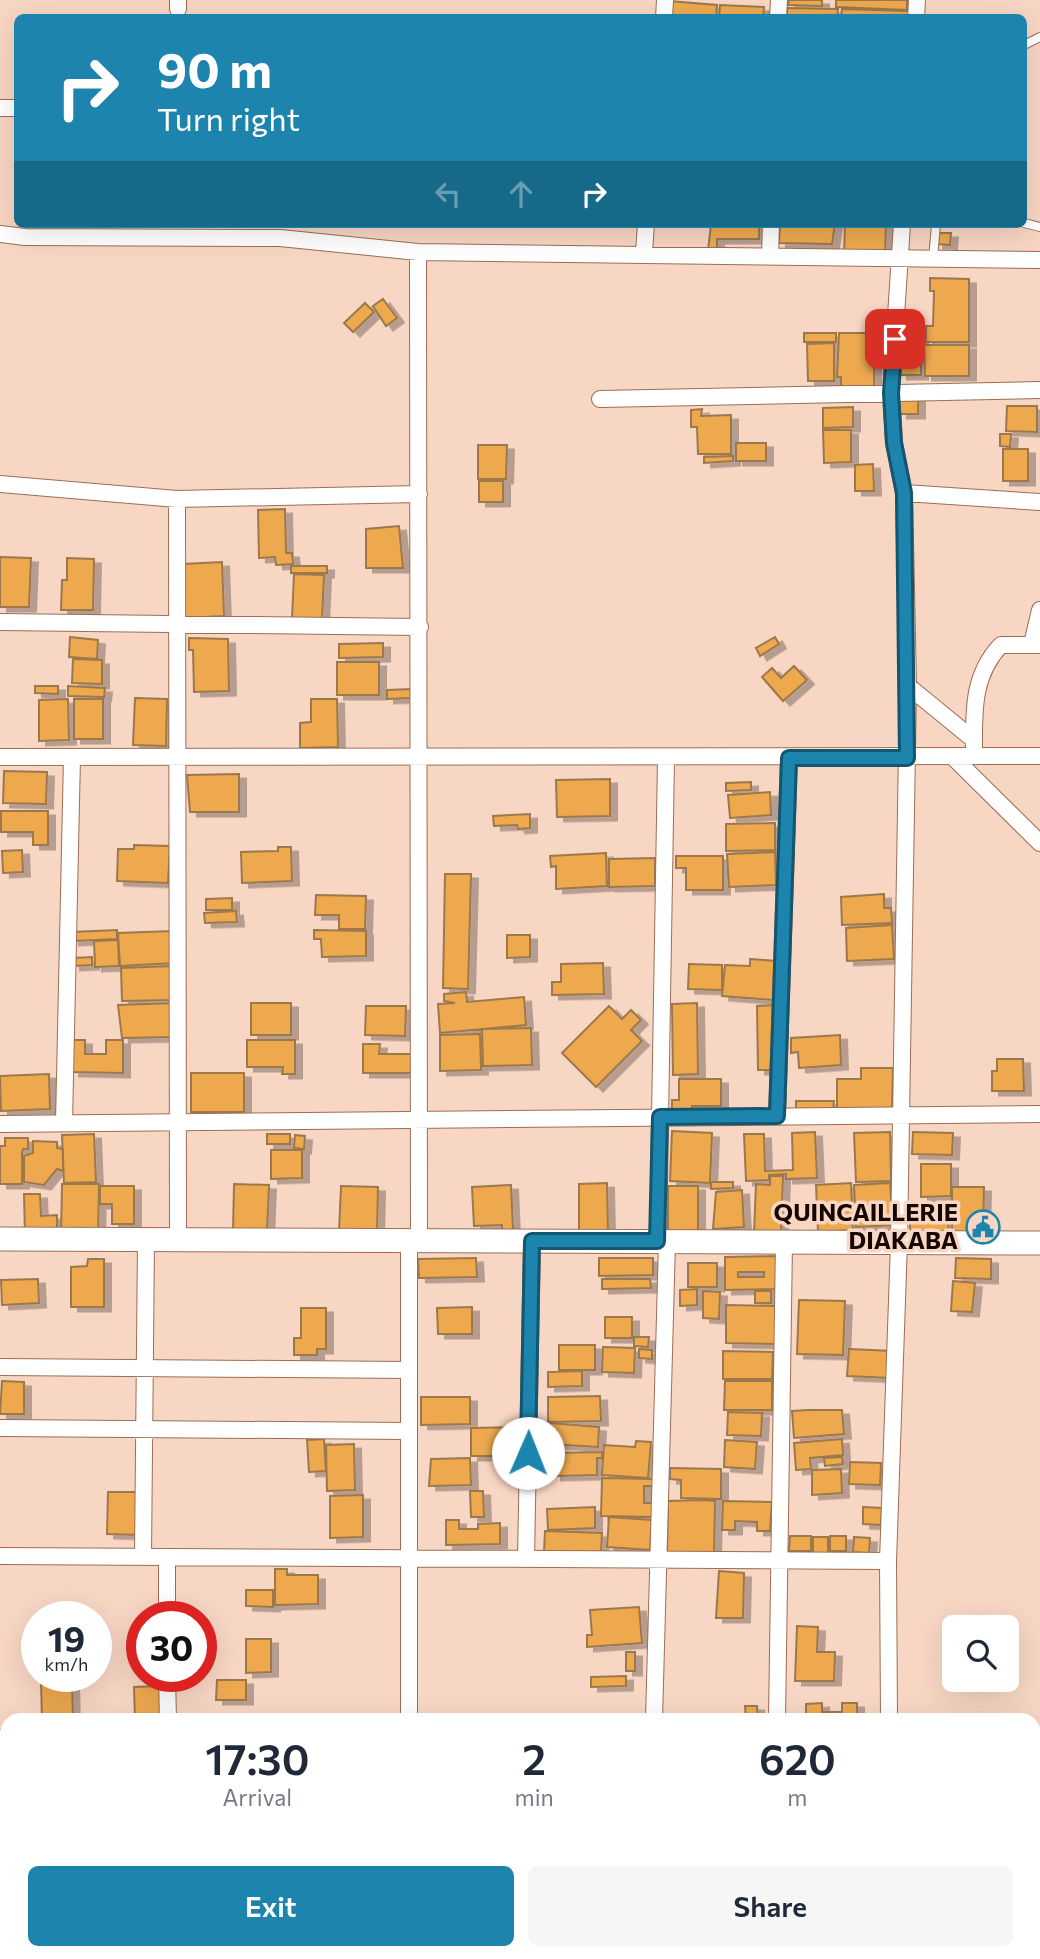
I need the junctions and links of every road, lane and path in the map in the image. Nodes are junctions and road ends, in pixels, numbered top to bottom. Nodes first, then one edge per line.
1 (646, 228) edge
2 (771, 228) edge
3 (902, 228) edge
4 (936, 228) edge
5 (0, 234) edge
6 (418, 252) junction
7 (644, 253) junction
8 (770, 256) junction
9 (900, 258) junction
10 (933, 259) junction
11 (1040, 260) edge
12 (1040, 390) edge
13 (891, 393) junction
14 (600, 399) dead end
15 (0, 484) edge
16 (904, 493) junction
17 (419, 494) junction
18 (177, 499) junction
19 (1040, 502) edge
20 (1040, 610) edge
21 (0, 622) edge
22 (177, 624) junction
23 (420, 627) junction
24 (1036, 645) edge
25 (908, 686) junction
26 (974, 748) junction
27 (952, 756) junction
28 (1040, 756) edge
29 (0, 757) edge
30 (72, 757) junction
31 (419, 757) junction
32 (177, 758) junction
33 (666, 758) junction
34 (789, 758) junction
35 (907, 758) junction
36 (1040, 843) edge
37 (1040, 1114) edge
38 (901, 1115) junction
39 (777, 1116) junction
40 (660, 1117) junction
41 (420, 1120) junction
42 (178, 1122) junction
43 (64, 1123) junction
44 (0, 1124) edge
45 (0, 1239) edge
46 (146, 1240) junction
47 (178, 1240) junction
48 (414, 1241) junction
49 (532, 1241) junction
50 (662, 1242) junction
51 (784, 1242) junction
52 (899, 1242) junction
53 (1040, 1243) edge
54 (0, 1367) edge
55 (144, 1368) junction
56 (409, 1370) junction
57 (0, 1428) edge
58 (144, 1429) junction
59 (409, 1431) junction
60 (0, 1556) edge
61 (143, 1557) junction
62 (167, 1557) junction
63 (409, 1558) junction
64 (526, 1559) junction
65 (658, 1560) junction
66 (779, 1561) junction
67 (888, 1561) junction
68 (167, 1601) edge
69 (167, 1692) edge
70 (167, 1713) edge
71 (409, 1713) edge
72 (654, 1713) edge
73 (777, 1713) edge
74 (889, 1713) edge

1 - 7 street
2 - 8 street
3 - 9 street
4 - 10 lane
5 - 6 street
6 - 7 street
6 - 17 street
7 - 8 street
8 - 9 street
9 - 10 street
9 - 13 street
10 - 11 street
12 - 13 street
13 - 14 street
13 - 16 street
15 - 18 street
16 - 19 street
16 - 25 street
17 - 18 street
17 - 23 street
18 - 22 street
20 - 24 street
21 - 22 street
22 - 23 street
22 - 32 street
23 - 31 street
24 - 26 street
25 - 26 street
25 - 35 street
26 - 27 street
26 - 28 street
27 - 35 street
27 - 36 street
29 - 30 street
30 - 32 street
30 - 43 street
31 - 32 street
31 - 33 street
31 - 41 street
32 - 42 street
33 - 34 street
33 - 40 street
34 - 35 street
34 - 39 street
35 - 38 street
37 - 38 street
38 - 39 street
38 - 52 street
39 - 40 street
40 - 41 street
40 - 50 street
41 - 42 street
41 - 48 street
42 - 43 street
42 - 47 street
43 - 44 street
45 - 46 street
46 - 47 street
46 - 55 street
47 - 48 street
48 - 49 street
48 - 56 street
49 - 50 street
49 - 64 street
50 - 51 street
50 - 65 street
51 - 52 street
51 - 66 street
52 - 53 street
52 - 67 street
54 - 55 street
55 - 56 street
55 - 58 street
56 - 59 street
57 - 58 street
58 - 59 street
58 - 61 street
59 - 63 street
60 - 61 street
61 - 62 street
62 - 63 street
62 - 68 street
63 - 64 street
63 - 71 street
64 - 65 street
65 - 66 street
65 - 72 street
66 - 67 street
66 - 73 street
67 - 74 street
69 - 70 street

